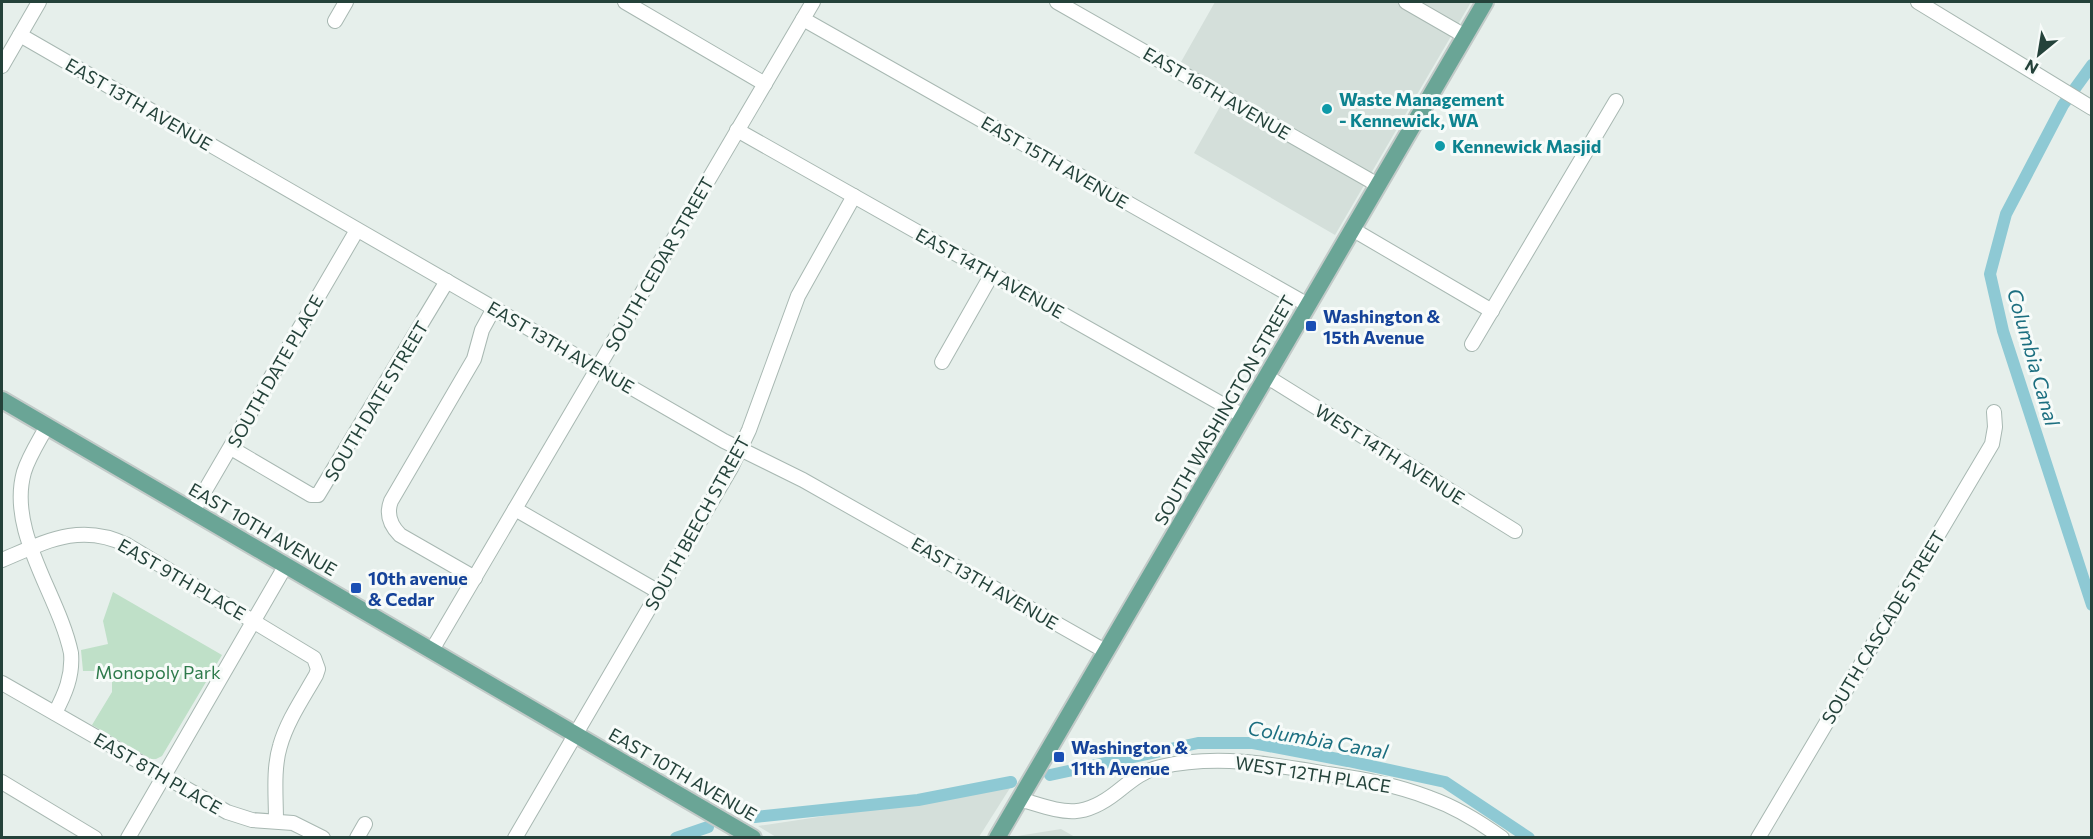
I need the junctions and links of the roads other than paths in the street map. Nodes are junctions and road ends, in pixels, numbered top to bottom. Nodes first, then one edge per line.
1 (39, 2) edge
2 (346, 2) edge
3 (625, 2) edge
4 (813, 2) edge
5 (1057, 2) edge
6 (1406, 2) edge
7 (1485, 2) edge
8 (1918, 2) edge
9 (803, 19) junction
10 (335, 21) dead end
11 (20, 35) junction
12 (1465, 36) junction
13 (2, 66) edge
14 (765, 84) junction
15 (1616, 100) dead end
16 (2091, 108) edge
17 (737, 130) junction
18 (1378, 185) junction
19 (854, 196) junction
20 (1352, 229) junction
21 (357, 230) junction
22 (992, 274) junction
23 (447, 281) junction
24 (1308, 305) junction
25 (494, 308) junction
26 (1492, 310) junction
27 (1472, 344) dead end
28 (942, 362) dead end
29 (598, 369) junction
30 (1266, 376) junction
31 (2, 400) edge
32 (1994, 412) dead end
33 (1243, 416) junction
34 (47, 426) junction
35 (231, 448) junction
36 (741, 449) junction
37 (515, 509) junction
38 (194, 512) junction
39 (1515, 531) dead end
40 (32, 548) junction
41 (2, 560) edge
42 (286, 566) junction
43 (475, 578) junction
44 (659, 592) junction
45 (254, 621) junction
46 (432, 650) junction
47 (1105, 651) junction
48 (2, 683) edge
49 (55, 713) junction
50 (575, 734) junction
51 (163, 777) junction
52 (2, 783) edge
53 (1019, 799) junction
54 (276, 821) junction
55 (365, 824) dead end
56 (96, 837) edge
57 (128, 837) edge
58 (323, 837) edge
59 (357, 837) edge
60 (515, 837) edge
61 (753, 837) edge
62 (997, 837) edge
63 (1502, 837) edge
64 (1758, 837) edge

1 - 11 street
2 - 10 street
3 - 14 street
4 - 9 street, SOUTH CEDAR STREET
5 - 18 street, EAST 16TH AVENUE
6 - 12 street
7 - 12 main road, SOUTH WASHINGTON STREET
8 - 16 street
9 - 14 street, SOUTH CEDAR STREET
9 - 24 street, EAST 15TH AVENUE
11 - 13 street
11 - 21 street, EAST 13TH AVENUE
12 - 18 main road, SOUTH WASHINGTON STREET
14 - 17 street, SOUTH CEDAR STREET
15 - 26 street
17 - 19 street, EAST 14TH AVENUE
17 - 29 street, SOUTH CEDAR STREET
18 - 20 main road, SOUTH WASHINGTON STREET
19 - 22 street, EAST 14TH AVENUE
19 - 36 street, SOUTH BEECH STREET
20 - 24 main road, SOUTH WASHINGTON STREET
20 - 26 street
21 - 23 street, EAST 13TH AVENUE
21 - 35 street, SOUTH DATE PLACE
22 - 28 street
22 - 33 street, EAST 14TH AVENUE
23 - 25 street, EAST 13TH AVENUE
23 - 35 street, SOUTH DATE STREET
24 - 30 main road, SOUTH WASHINGTON STREET
25 - 29 street, EAST 13TH AVENUE
25 - 43 street
26 - 27 street
29 - 36 street, EAST 13TH AVENUE
29 - 37 street, SOUTH CEDAR STREET
30 - 33 main road, SOUTH WASHINGTON STREET
30 - 39 street, WEST 14TH AVENUE
31 - 34 main road, EAST 10TH AVENUE
32 - 64 street, SOUTH CASCADE STREET
33 - 47 main road, SOUTH WASHINGTON STREET
34 - 38 main road, EAST 10TH AVENUE
34 - 40 street
35 - 38 street, SOUTH DATE PLACE
36 - 44 street, SOUTH BEECH STREET
36 - 47 street, EAST 13TH AVENUE
37 - 43 street, SOUTH CEDAR STREET
37 - 44 street
38 - 42 main road, EAST 10TH AVENUE
40 - 41 street, EAST 9TH PLACE
40 - 45 street, EAST 9TH PLACE
40 - 49 street
42 - 45 street
42 - 46 main road, EAST 10TH AVENUE
43 - 46 street, SOUTH CEDAR STREET
44 - 50 street, SOUTH BEECH STREET
45 - 51 street
45 - 54 street, EAST 9TH PLACE
46 - 50 main road, EAST 10TH AVENUE
47 - 53 main road, SOUTH WASHINGTON STREET
48 - 49 street, EAST 8TH PLACE
49 - 51 street, EAST 8TH PLACE
50 - 60 street, SOUTH BEECH STREET
50 - 61 main road, EAST 10TH AVENUE
51 - 54 street, EAST 8TH PLACE
51 - 57 street
52 - 56 street
53 - 62 main road, SOUTH WASHINGTON STREET
53 - 63 street, WEST 12TH PLACE
54 - 58 street, EAST 8TH PLACE
55 - 59 street

